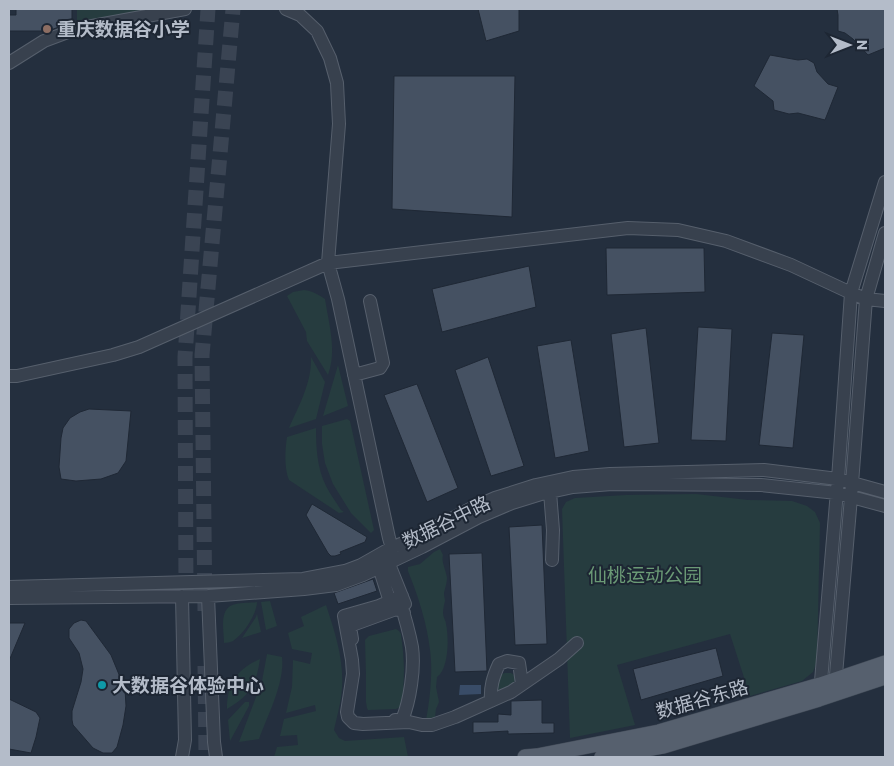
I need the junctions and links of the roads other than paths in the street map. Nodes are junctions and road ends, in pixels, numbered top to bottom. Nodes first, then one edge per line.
1 (185, 9) edge
2 (286, 9) edge
3 (9, 62) edge
4 (885, 182) edge
5 (885, 233) edge
6 (328, 263) junction
7 (851, 293) junction
8 (866, 299) junction
9 (370, 301) dead end
10 (885, 301) edge
11 (354, 375) junction
12 (9, 376) edge
13 (838, 479) junction
14 (852, 483) junction
15 (550, 492) junction
16 (885, 492) edge
17 (837, 493) junction
18 (851, 498) junction
19 (885, 506) edge
20 (389, 559) junction
21 (552, 560) dead end
22 (9, 587) edge
23 (182, 596) junction
24 (208, 596) junction
25 (9, 598) edge
26 (399, 602) junction
27 (577, 644) dead end
28 (885, 663) edge
29 (885, 677) edge
30 (522, 684) junction
31 (835, 687) junction
32 (820, 692) junction
33 (491, 701) junction
34 (409, 722) junction
35 (182, 757) edge
36 (216, 757) edge
37 (525, 757) edge
38 (602, 757) edge

1 - 3 street
2 - 6 street
4 - 7 street
5 - 8 street
6 - 7 street
6 - 11 street
6 - 12 street
7 - 8 street
7 - 13 street
8 - 10 street
8 - 14 street
9 - 11 street
11 - 20 street
13 - 14 street, 数据谷中路
13 - 17 street
13 - 20 street, 数据谷中路
14 - 16 street, 数据谷中路
14 - 18 street
15 - 17 street, 数据谷中路
15 - 20 street, 数据谷中路
15 - 21 street
17 - 18 street, 数据谷中路
17 - 32 street
18 - 19 street, 数据谷中路
18 - 31 street
20 - 22 street, 数据谷中路
20 - 24 street, 数据谷中路
20 - 26 street
23 - 24 street, 数据谷中路
23 - 25 street, 数据谷中路
23 - 35 street
24 - 36 street
26 - 26 street
26 - 34 street
26 - 34 street
27 - 30 street
28 - 31 main road, 数据谷东路
29 - 31 main road, 数据谷东路
30 - 33 street
30 - 33 street
31 - 32 main road, 数据谷东路
32 - 37 main road, 数据谷东路
32 - 38 main road, 数据谷东路
33 - 34 street

